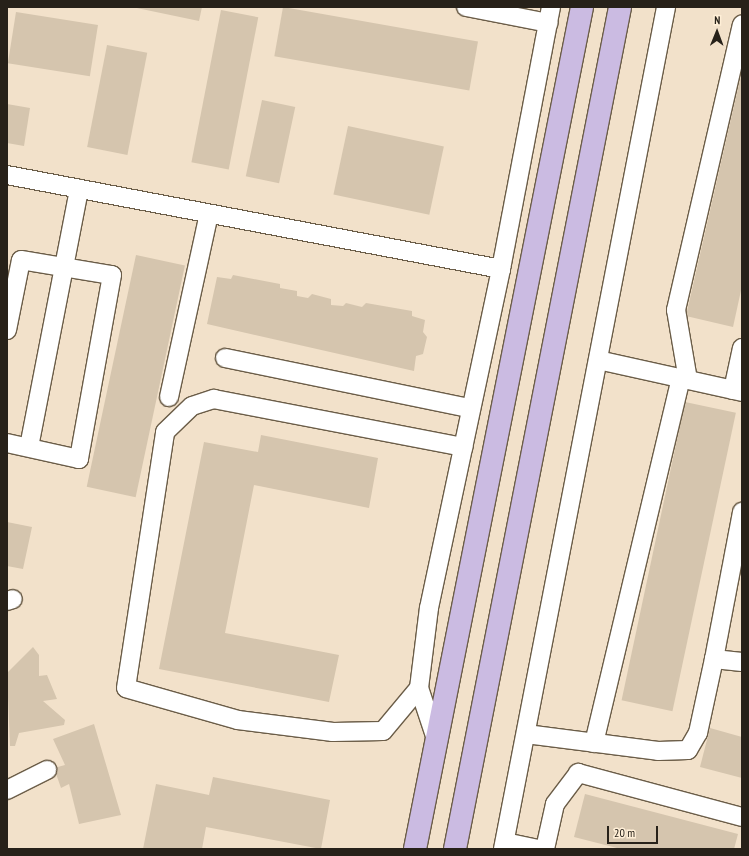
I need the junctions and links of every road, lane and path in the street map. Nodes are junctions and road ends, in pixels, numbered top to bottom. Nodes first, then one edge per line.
1 (466, 7) edge
2 (582, 7) edge
3 (620, 7) edge
4 (666, 7) edge
5 (550, 15) edge
6 (742, 25) edge
7 (7, 175) edge
8 (79, 189) junction
9 (209, 214) junction
10 (64, 268) junction
11 (501, 269) junction
12 (7, 330) edge
13 (742, 348) edge
14 (225, 358) dead end
15 (598, 360) junction
16 (684, 379) junction
17 (737, 391) edge
18 (169, 397) dead end
19 (469, 408) junction
20 (7, 442) edge
21 (29, 447) junction
22 (463, 448) junction
23 (742, 512) edge
24 (714, 658) junction
25 (742, 662) edge
26 (419, 688) junction
27 (526, 734) junction
28 (437, 743) junction
29 (594, 743) junction
30 (47, 770) dead end
31 (7, 790) edge
32 (742, 817) edge
33 (504, 845) edge
34 (415, 849) edge
35 (455, 849) edge
36 (538, 849) edge
37 (545, 849) edge

1 - 5 street
2 - 28 main road
3 - 35 main road
4 - 15 street
5 - 11 street
6 - 16 street
7 - 8 street
8 - 9 street
8 - 10 street
9 - 11 street
9 - 18 street
10 - 12 street
10 - 21 street
10 - 21 street
11 - 19 street
13 - 17 street
14 - 19 street
15 - 16 street
15 - 27 street
16 - 17 street
16 - 29 street
19 - 22 street
20 - 21 street
22 - 26 street
22 - 26 street
23 - 24 street
24 - 25 street
24 - 29 street
26 - 28 street
27 - 29 street
27 - 33 street
28 - 34 main road
30 - 31 street
32 - 37 street
33 - 36 street

